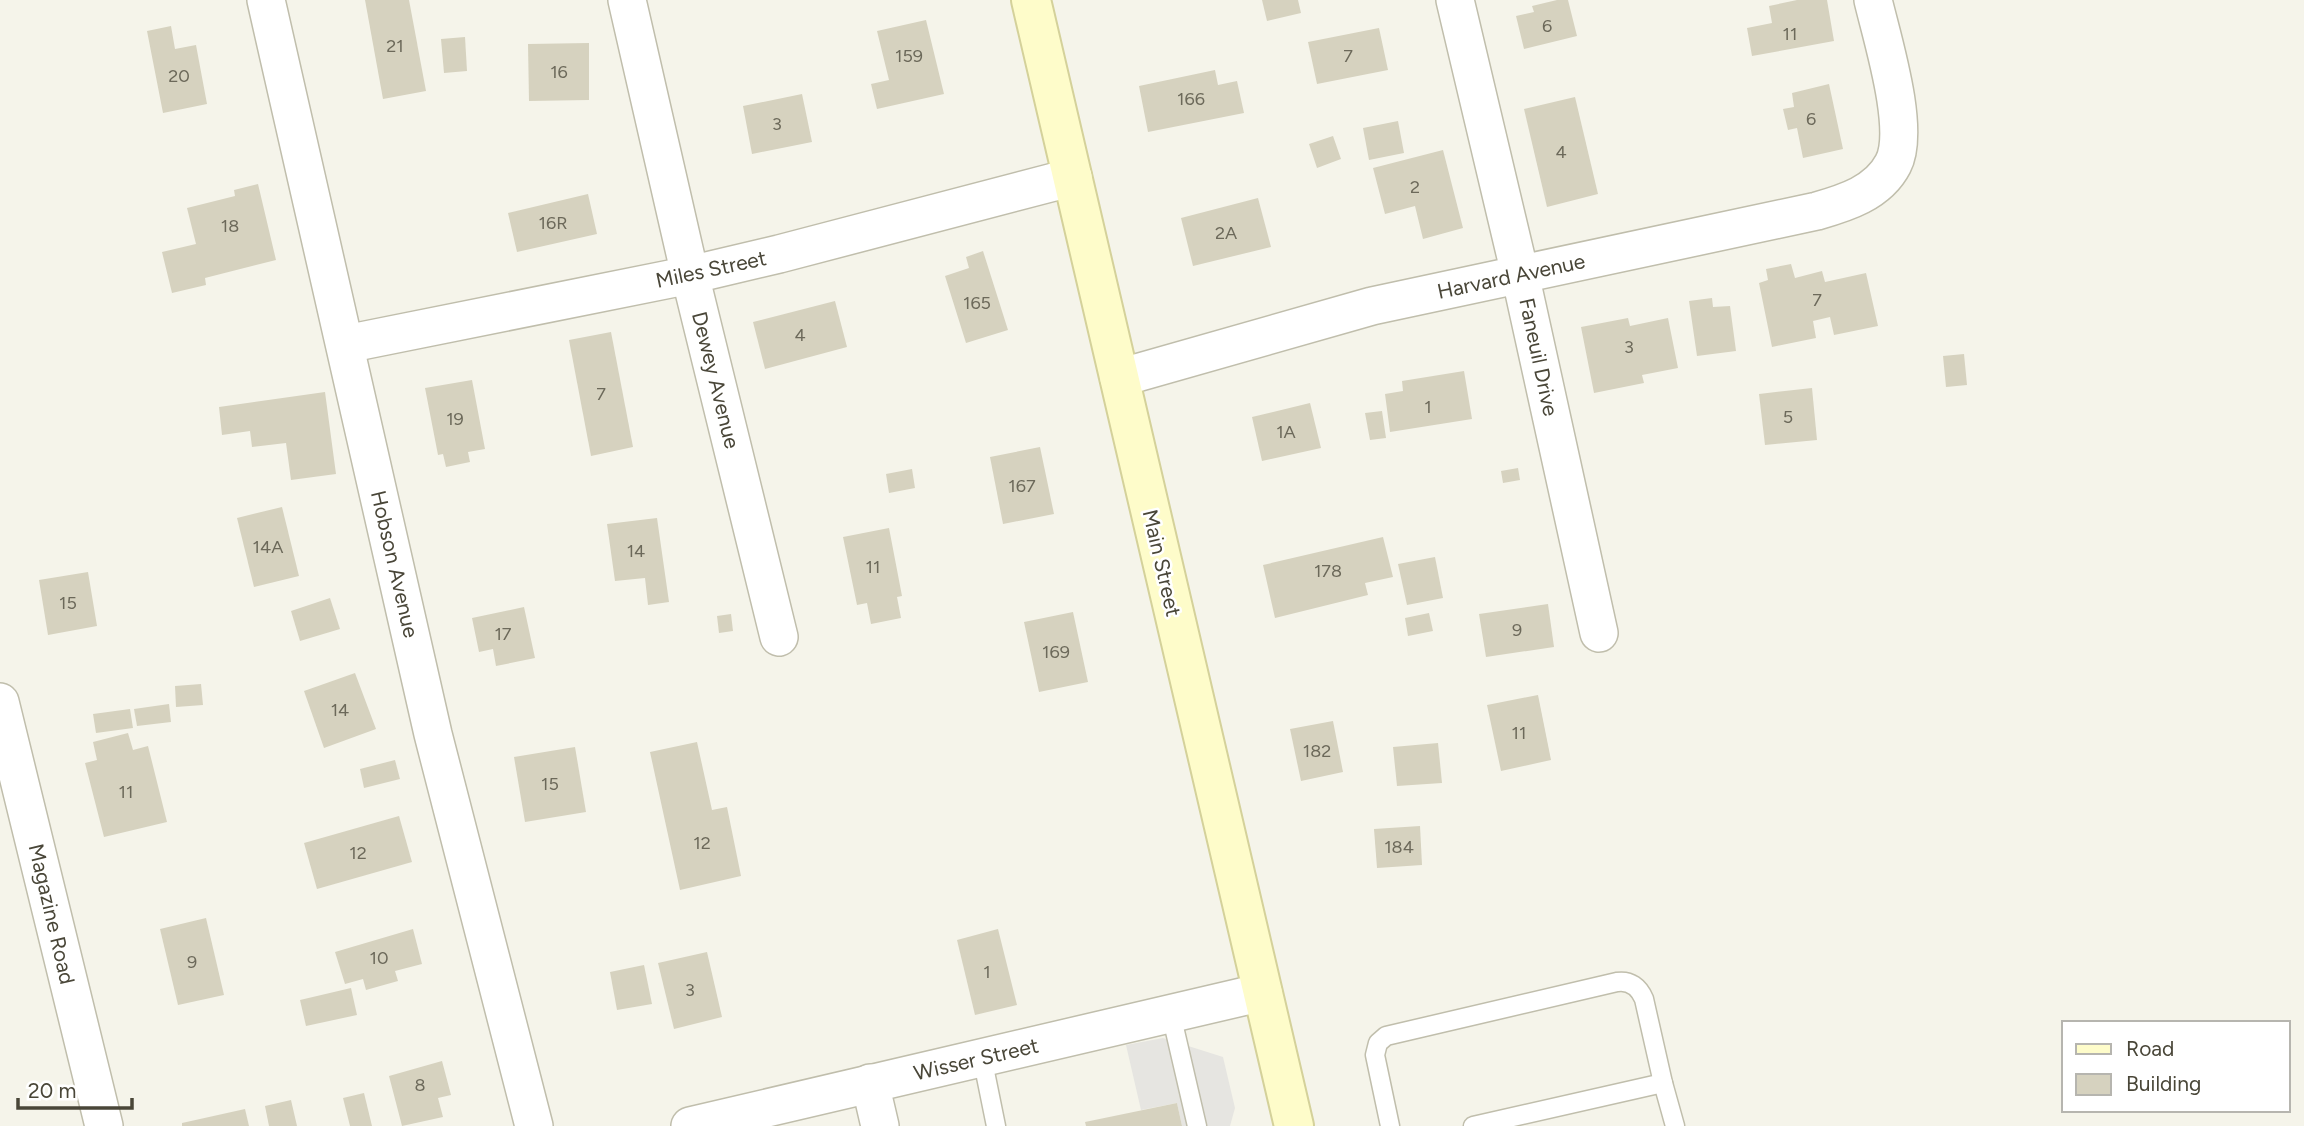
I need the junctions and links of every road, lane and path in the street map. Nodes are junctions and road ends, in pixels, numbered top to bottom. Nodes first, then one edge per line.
1 (266, 0) edge
2 (627, 0) edge
3 (1031, 0) edge
4 (1455, 0) edge
5 (1873, 0) edge
6 (1073, 177) junction
7 (1520, 274) junction
8 (691, 275) junction
9 (346, 344) junction
10 (1119, 378) junction
11 (1599, 633) dead end
12 (779, 637) dead end
13 (0, 702) edge
14 (1262, 992) junction
15 (1171, 1014) junction
16 (982, 1057) junction
17 (870, 1083) junction
18 (1663, 1083) junction
19 (104, 1126) edge
20 (534, 1126) edge
21 (690, 1126) edge
22 (880, 1126) edge
23 (996, 1126) edge
24 (1197, 1126) edge
25 (1294, 1126) edge
26 (1390, 1126) edge
27 (1473, 1126) edge
28 (1675, 1126) edge

1 - 9 street, Hobson Avenue
2 - 8 street, Dewey Avenue
3 - 6 main road, Main Street
4 - 7 street, Faneuil Drive
5 - 7 street, Harvard Avenue
6 - 8 street, Miles Street
6 - 10 main road, Main Street
7 - 10 street, Harvard Avenue
7 - 11 street, Faneuil Drive
8 - 9 street, Miles Street
8 - 12 street, Dewey Avenue
9 - 20 street, Hobson Avenue
10 - 14 main road, Main Street
13 - 19 street, Magazine Road
14 - 15 street, Wisser Street
14 - 25 main road, Main Street
15 - 16 street, Wisser Street
15 - 24 lane
16 - 17 street, Wisser Street
16 - 23 lane
17 - 21 street, Wisser Street
17 - 22 street
18 - 26 lane
18 - 27 lane
18 - 28 lane

